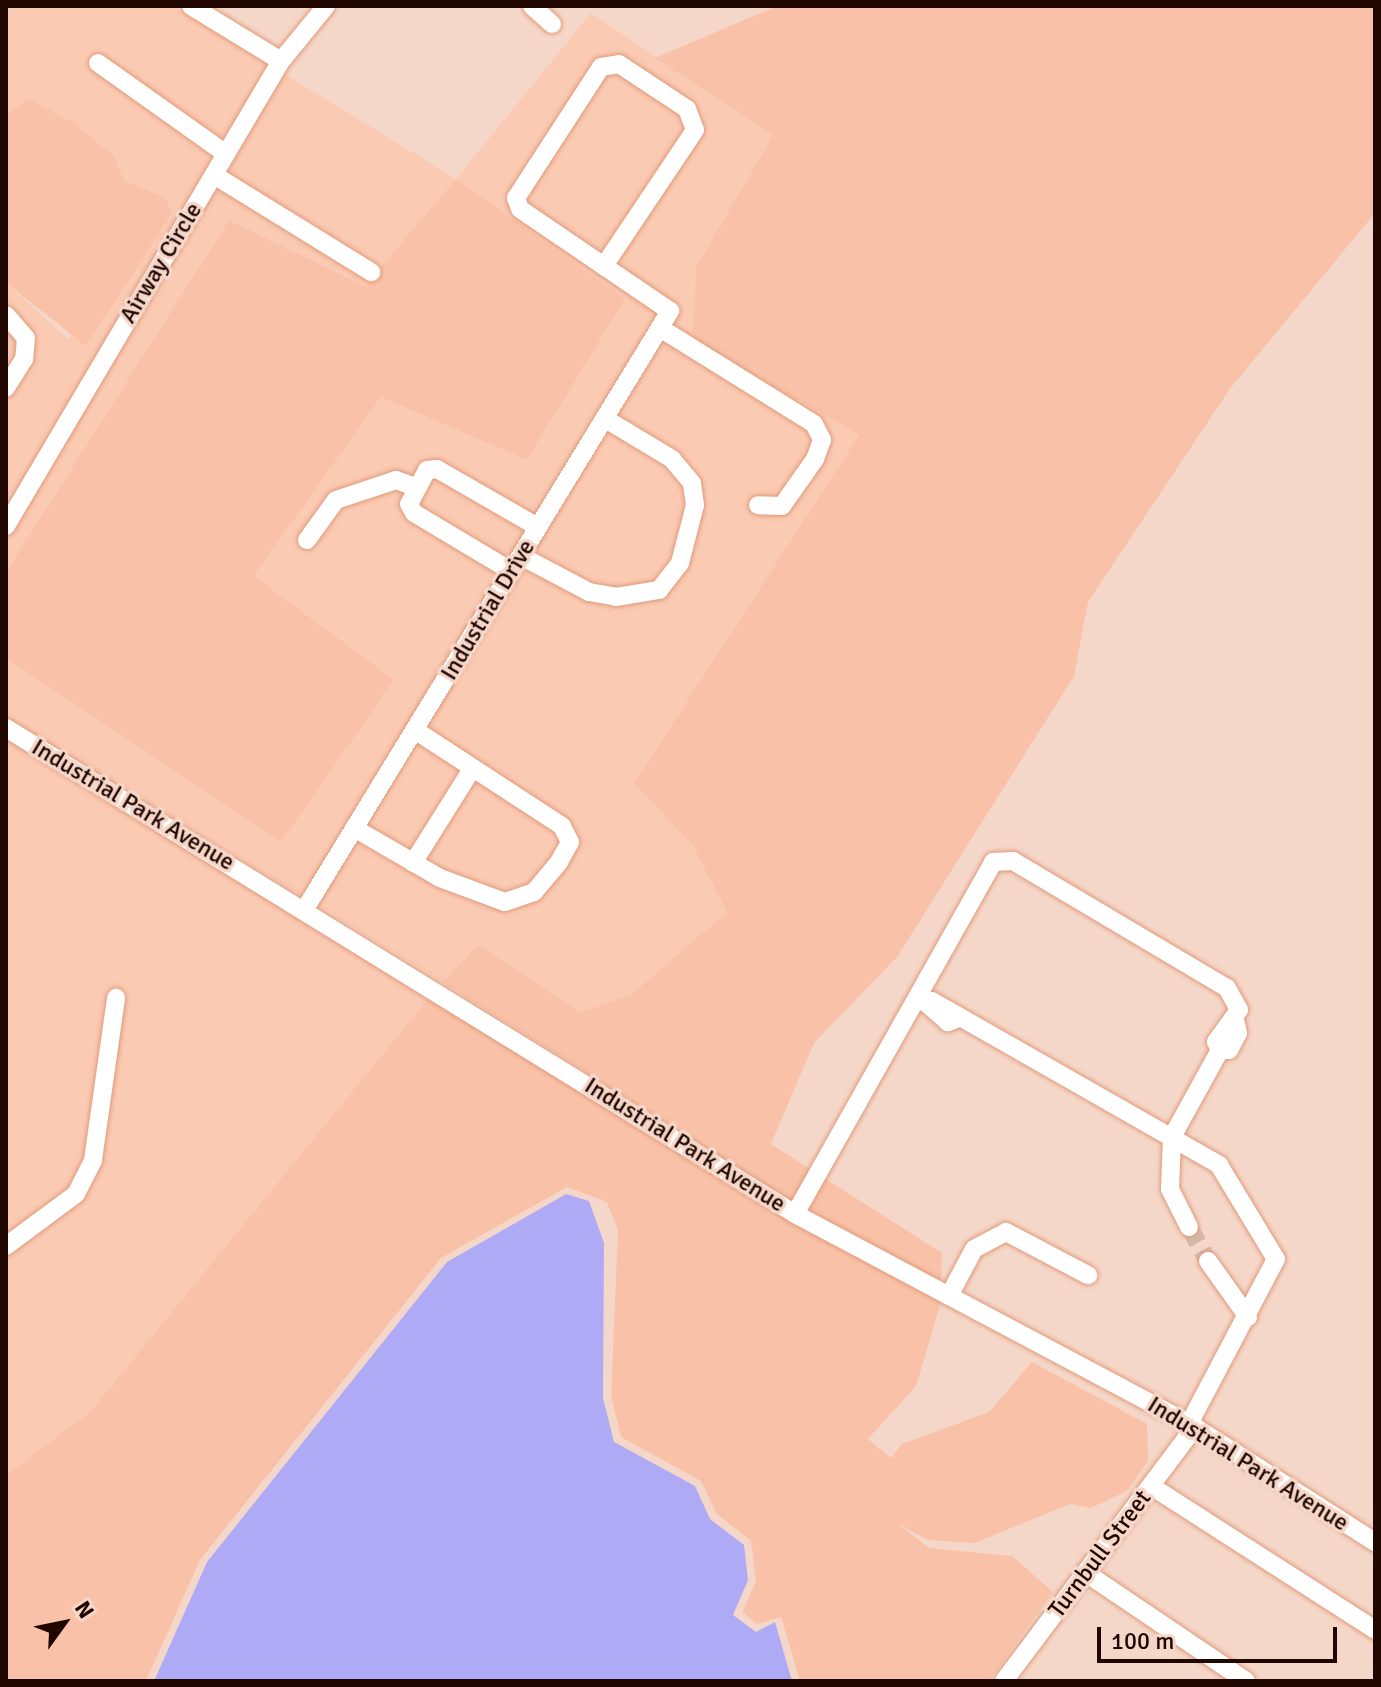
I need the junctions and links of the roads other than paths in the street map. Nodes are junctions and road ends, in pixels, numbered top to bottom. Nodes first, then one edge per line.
1 (191, 6) edge
2 (326, 6) edge
3 (532, 6) edge
4 (552, 24) dead end
5 (281, 61) junction
6 (98, 63) dead end
7 (226, 154) junction
8 (214, 175) junction
9 (604, 266) junction
10 (371, 272) dead end
11 (6, 315) edge
12 (660, 328) junction
13 (6, 388) edge
14 (604, 418) junction
15 (418, 488) junction
16 (758, 505) dead end
17 (6, 526) edge
18 (538, 527) junction
19 (307, 540) dead end
20 (516, 564) junction
21 (6, 728) edge
22 (415, 730) junction
23 (472, 769) junction
24 (354, 828) junction
25 (413, 863) junction
26 (305, 909) junction
27 (116, 998) dead end
28 (920, 1000) junction
29 (1172, 1137) junction
30 (795, 1214) junction
31 (34, 1224) junction
32 (1189, 1227) tunnel mouth
33 (6, 1231) edge
34 (6, 1246) edge
35 (1208, 1261) tunnel mouth
36 (1088, 1275) dead end
37 (949, 1296) junction
38 (1248, 1317) junction
39 (1192, 1426) junction
40 (1151, 1486) junction
41 (1375, 1542) edge
42 (1086, 1573) junction
43 (1375, 1630) edge
44 (1004, 1681) edge
45 (1246, 1681) edge

1 - 5 street
2 - 5 street, Airway Circle
3 - 4 street
5 - 7 street, Airway Circle
6 - 7 street
7 - 8 street, Airway Circle
8 - 10 street
8 - 17 street, Airway Circle
9 - 9 street
9 - 12 street, Industrial Drive
11 - 13 street
12 - 14 street, Industrial Drive
12 - 16 street
14 - 18 street, Industrial Drive
14 - 20 street
15 - 18 street
15 - 19 street
15 - 20 street
18 - 20 street, Industrial Drive
20 - 22 street, Industrial Drive
21 - 26 street, Industrial Park Avenue
22 - 23 street
22 - 24 street, Industrial Drive
23 - 25 street
23 - 25 street
24 - 25 street
24 - 26 street, Industrial Drive
26 - 30 street, Industrial Park Avenue
27 - 31 street
28 - 29 street
28 - 29 street
28 - 30 street
29 - 32 street
29 - 38 street, Turnbull Street
30 - 37 street, Industrial Park Avenue
31 - 33 street
31 - 34 street
35 - 38 street
36 - 37 street
37 - 39 street, Industrial Park Avenue
38 - 39 street, Turnbull Street
39 - 40 street, Turnbull Street
39 - 41 street, Industrial Park Avenue
40 - 42 street, Turnbull Street
40 - 43 street
42 - 44 street, Turnbull Street
42 - 45 street

